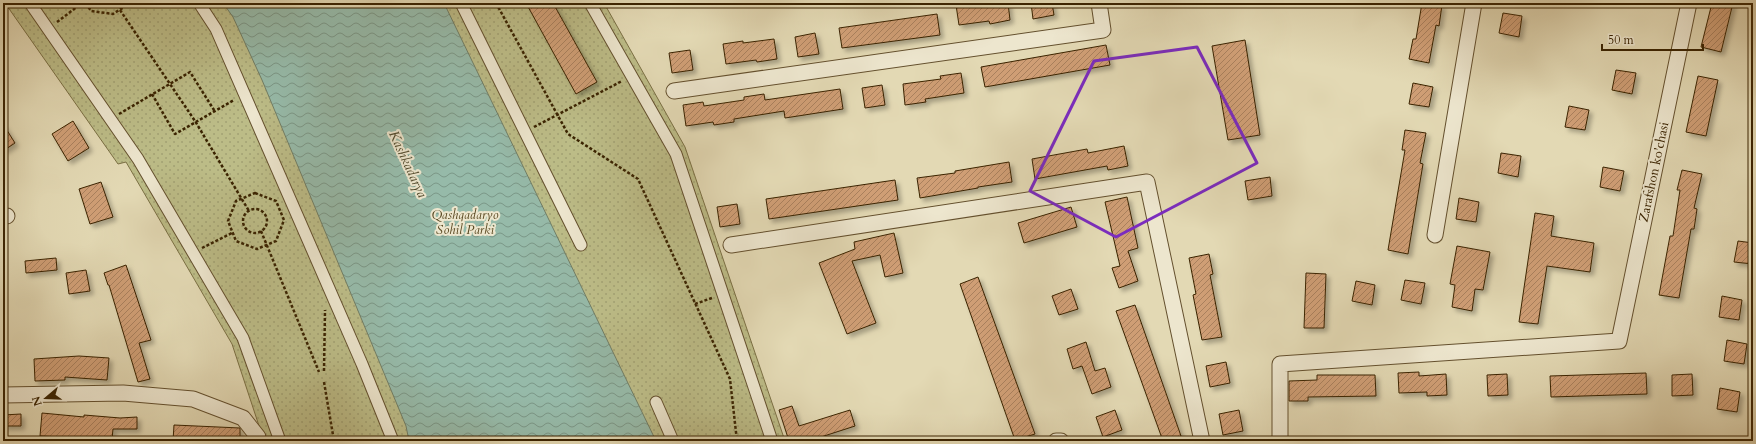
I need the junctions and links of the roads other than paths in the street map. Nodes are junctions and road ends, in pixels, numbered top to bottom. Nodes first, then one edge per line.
1 (30, 3) edge
2 (199, 3) edge
3 (461, 3) edge
4 (590, 3) edge
5 (1099, 3) edge
6 (1474, 3) edge
7 (1689, 3) edge
8 (674, 91) dead end
9 (1435, 235) dead end
10 (580, 245) dead end
11 (731, 245) dead end
12 (3, 395) edge
13 (656, 402) dead end
14 (258, 441) edge
15 (280, 441) edge
16 (393, 441) edge
17 (674, 441) edge
18 (772, 441) edge
19 (1056, 441) edge
20 (1061, 441) edge
21 (1202, 441) edge
22 (1280, 441) edge

1 - 15 street
2 - 16 street
3 - 10 street
4 - 18 street
5 - 8 street
6 - 9 street
7 - 22 street, Zarafshon ko'chasi
11 - 21 street
12 - 14 street
13 - 17 street
19 - 20 street

